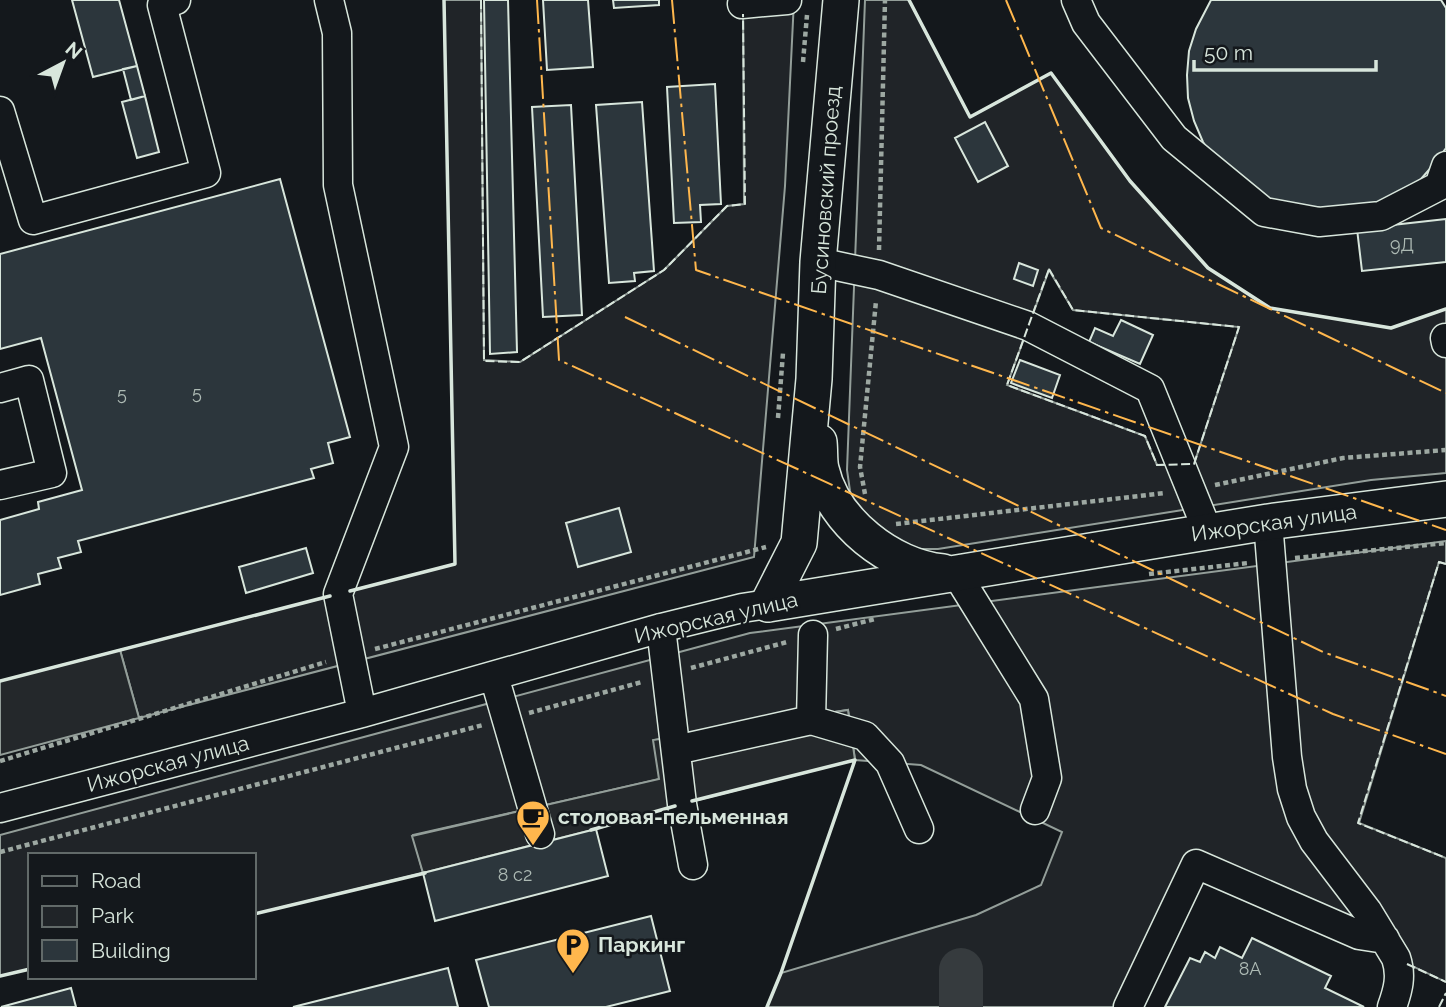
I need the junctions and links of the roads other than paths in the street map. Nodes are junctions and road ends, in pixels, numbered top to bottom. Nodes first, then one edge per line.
1 (176, 0) edge
2 (330, 0) edge
3 (841, 0) edge
4 (1076, 0) edge
5 (743, 4) dead end
6 (797, 7) edge
7 (0, 111) edge
8 (1446, 166) edge
9 (818, 262) junction
10 (814, 379) junction
11 (0, 388) edge
12 (0, 485) edge
13 (1446, 499) edge
14 (1268, 522) junction
15 (1209, 532) junction
16 (956, 573) junction
17 (768, 604) junction
18 (661, 628) junction
19 (813, 635) road end
20 (494, 676) junction
21 (362, 713) junction
22 (811, 720) junction
23 (676, 750) junction
24 (0, 807) edge
25 (1035, 810) dead end
26 (919, 829) dead end
27 (540, 834) dead end
28 (693, 865) dead end
29 (1385, 939) junction
30 (1128, 1007) edge
31 (1392, 1007) edge

1 - 7 street
2 - 21 street
3 - 9 main road, Бусиновский проезд
4 - 8 street
5 - 6 street
9 - 10 main road, Бусиновский проезд
9 - 15 street
10 - 16 main road
10 - 17 main road
11 - 12 street
13 - 14 main road, Ижорская улица
14 - 15 main road, Ижорская улица
14 - 29 street
15 - 16 main road, Ижорская улица
16 - 17 main road, Ижорская улица
16 - 25 street
17 - 18 street, Ижорская улица
18 - 20 street, Ижорская улица
18 - 23 street
19 - 22 street
20 - 21 street, Ижорская улица
20 - 27 street
21 - 24 street, Ижорская улица
22 - 23 street
22 - 26 street
23 - 28 street
29 - 30 street
29 - 31 street

